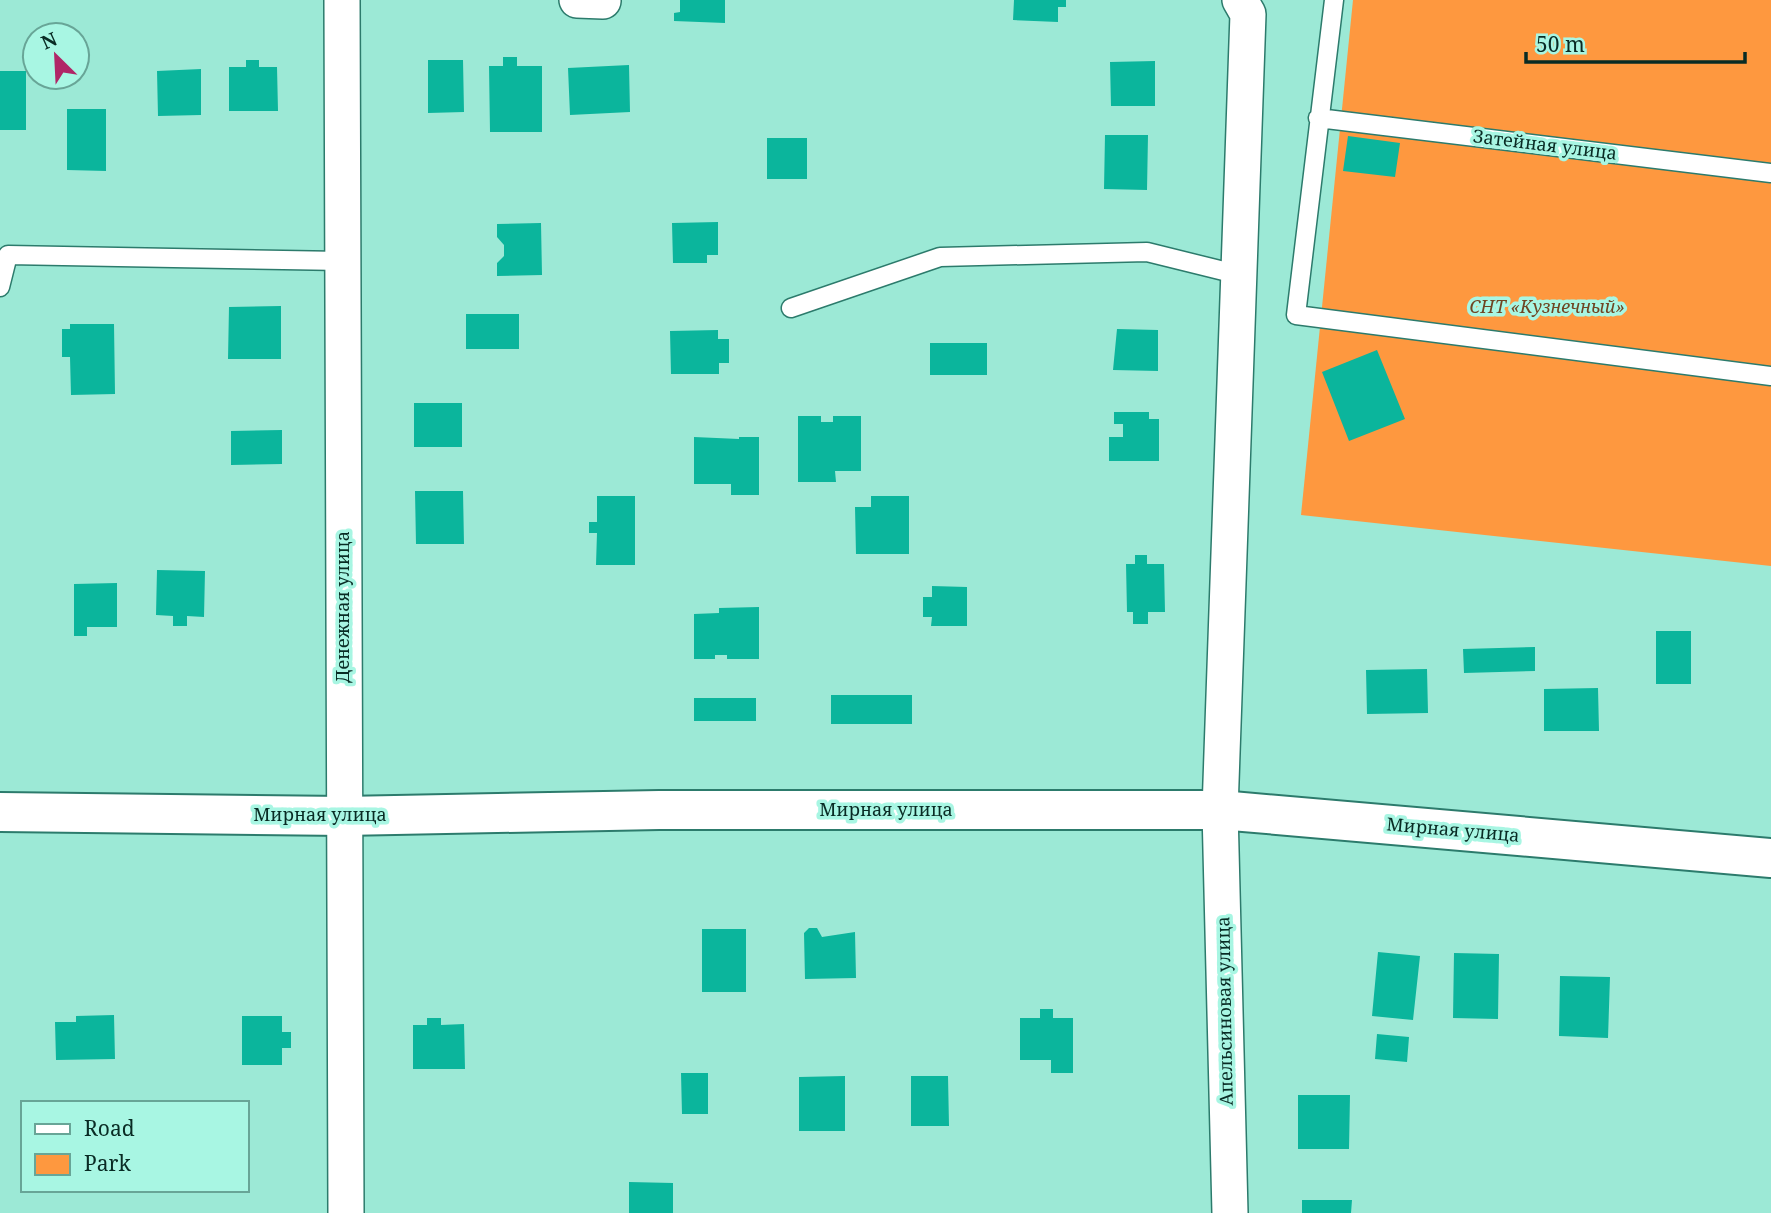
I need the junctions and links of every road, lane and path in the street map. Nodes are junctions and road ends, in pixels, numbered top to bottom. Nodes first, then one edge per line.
1 (342, 0) edge
2 (1240, 0) edge
3 (1334, 0) edge
4 (1318, 118) junction
5 (1771, 173) edge
6 (342, 261) junction
7 (1240, 275) junction
8 (0, 287) edge
9 (791, 308) dead end
10 (1771, 376) edge
11 (1220, 810) junction
12 (0, 811) edge
13 (344, 816) junction
14 (1771, 858) edge
15 (346, 1213) edge
16 (1230, 1213) edge

1 - 6 street, Денежная улица
2 - 7 street, Апельсиновая улица
3 - 4 lane
4 - 5 lane, Затейная улица
4 - 10 lane
6 - 8 lane
6 - 13 street, Денежная улица
7 - 9 lane
7 - 11 street, Апельсиновая улица
11 - 13 street, Мирная улица
11 - 14 street, Мирная улица
11 - 16 street, Апельсиновая улица
12 - 13 street, Мирная улица
13 - 15 street, Денежная улица

